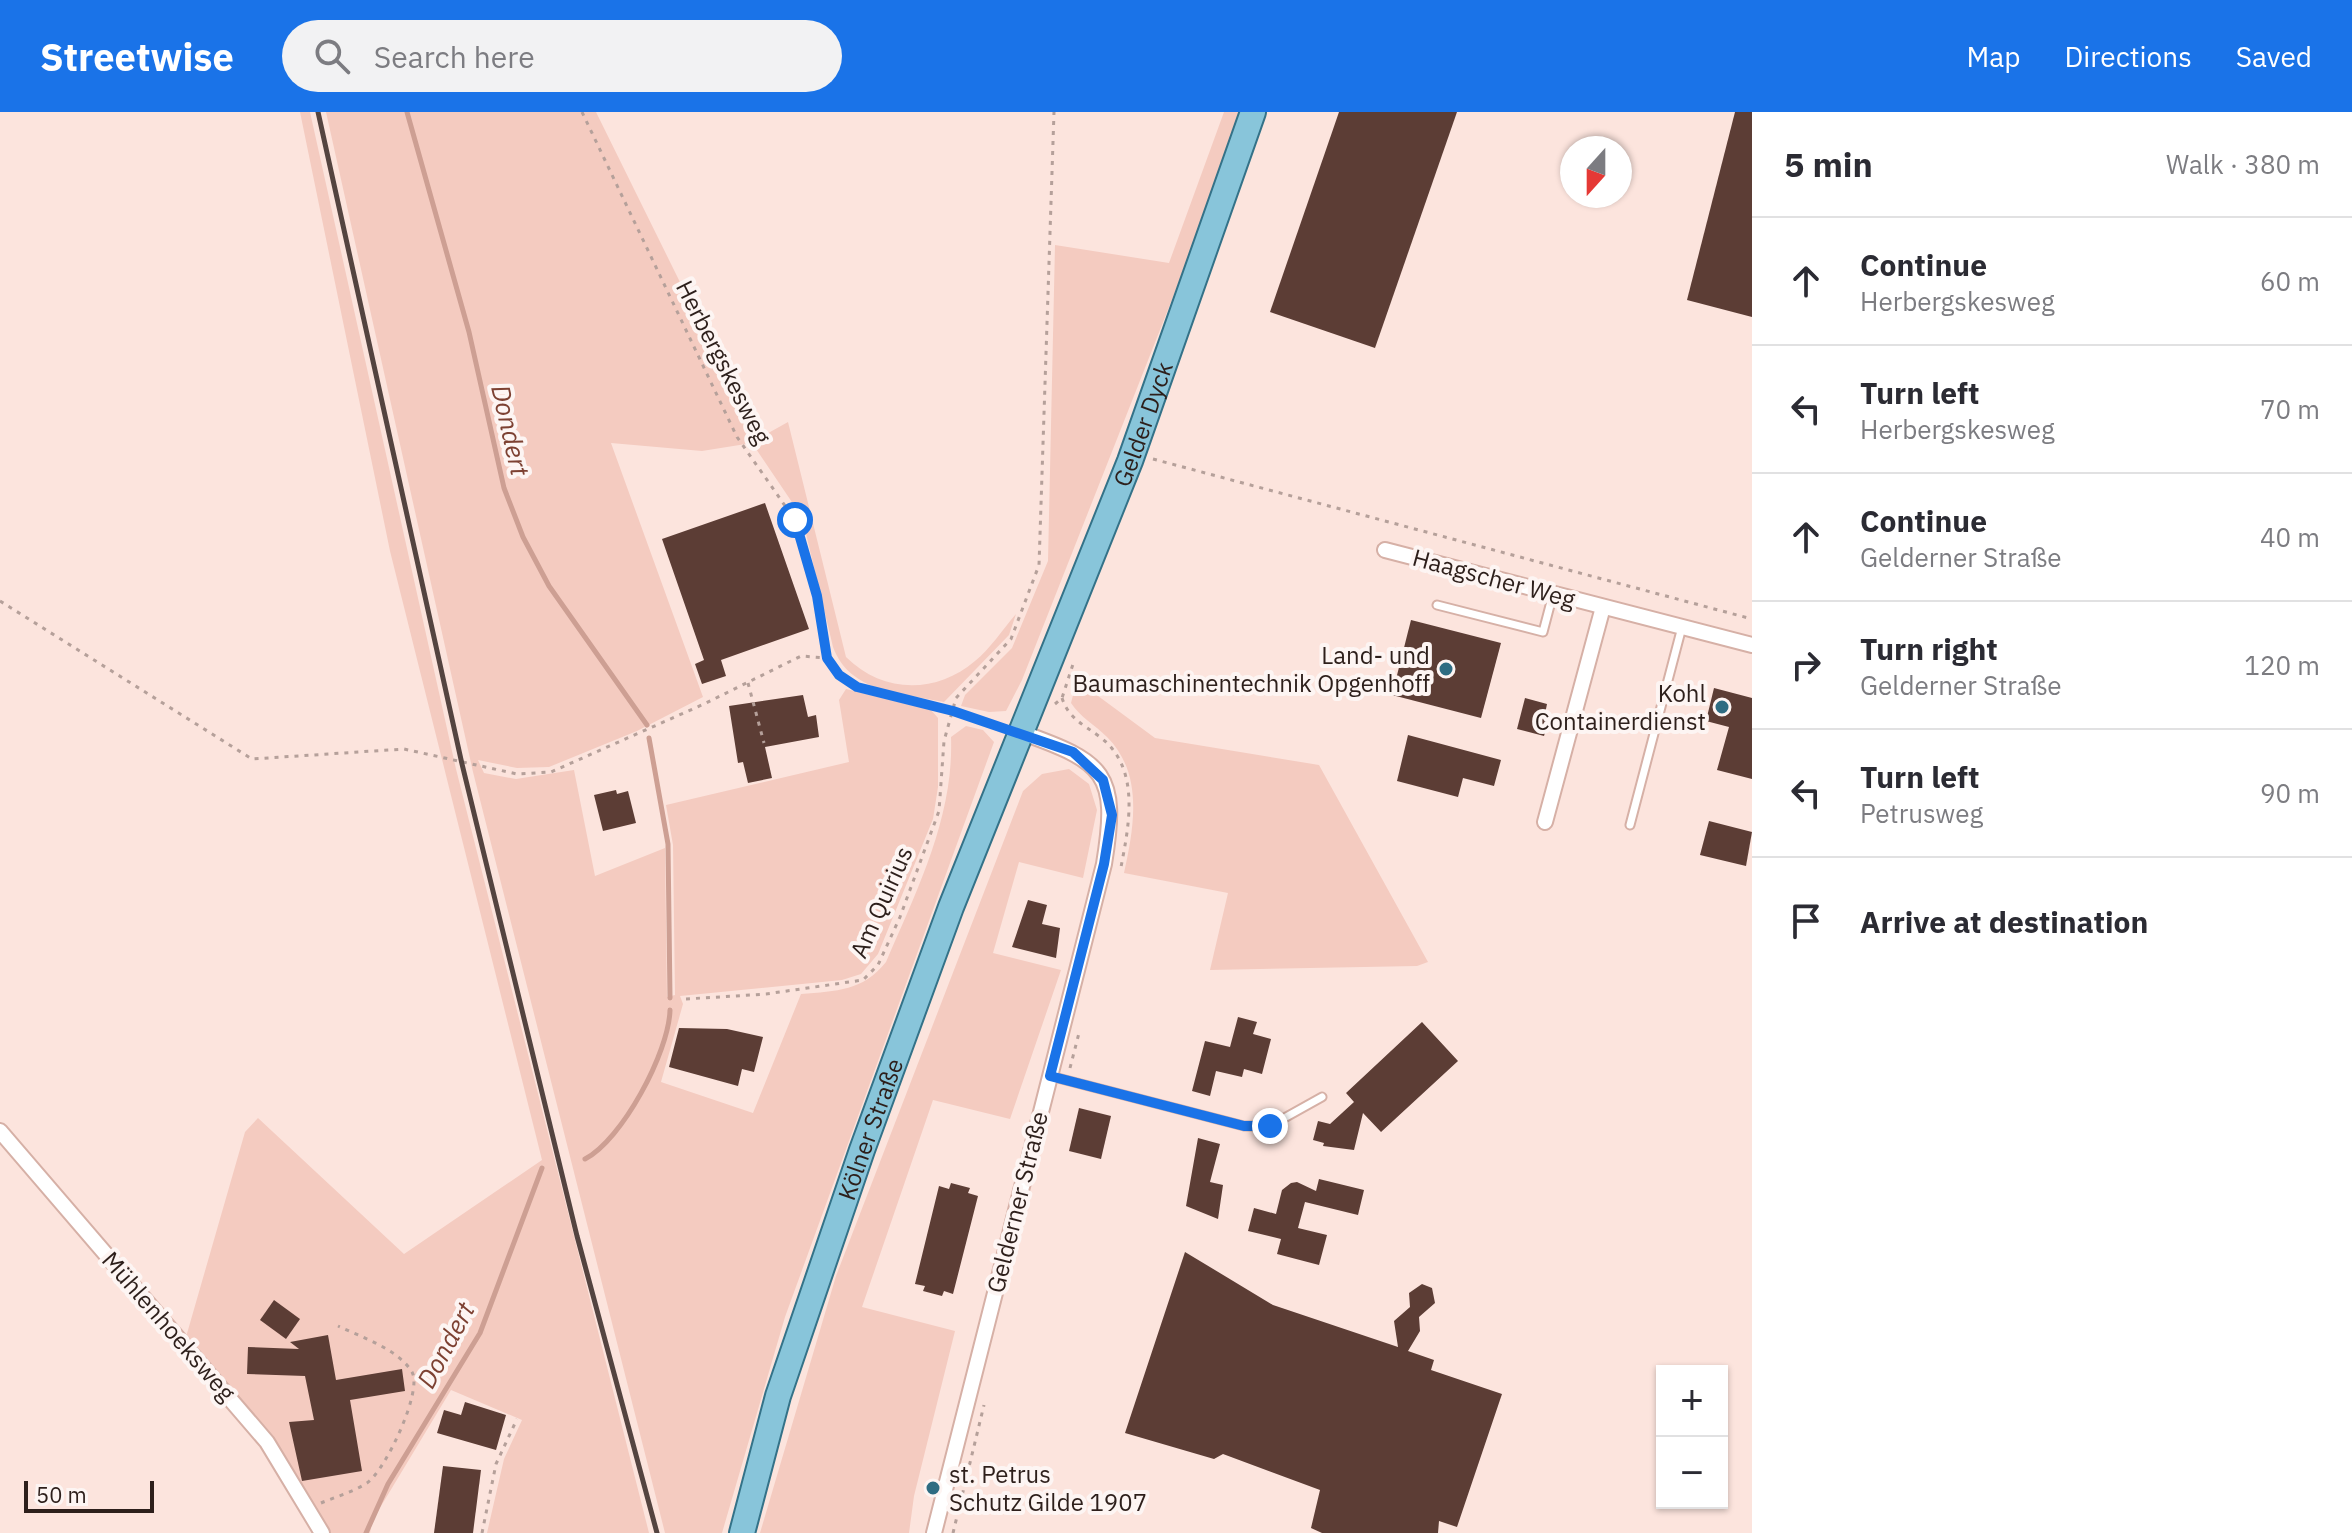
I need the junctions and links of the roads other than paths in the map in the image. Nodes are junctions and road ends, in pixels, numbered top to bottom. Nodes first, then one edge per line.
1 (1253, 112) edge
2 (1385, 550) dead end
3 (1553, 594) junction
4 (1437, 605) dead end
5 (1603, 607) junction
6 (1682, 627) junction
7 (1752, 645) edge
8 (1020, 732) junction
9 (1545, 822) dead end
10 (1630, 825) dead end
11 (1050, 1076) junction
12 (1322, 1097) dead end
13 (0, 1131) edge
14 (322, 1533) edge
15 (742, 1533) edge
16 (934, 1533) edge

1 - 8 main road, Gelder Dyck
2 - 3 street, Haagscher Weg
3 - 4 lane
3 - 5 street, Haagscher Weg
5 - 6 street, Haagscher Weg
5 - 9 street, Haagscher Weg
6 - 7 street, Haagscher Weg
6 - 10 lane
8 - 11 street, Gelderner Straße
8 - 15 main road, Kölner Straße
11 - 12 lane
11 - 16 street, Gelderner Straße
13 - 14 street, Mühlenhoeksweg

